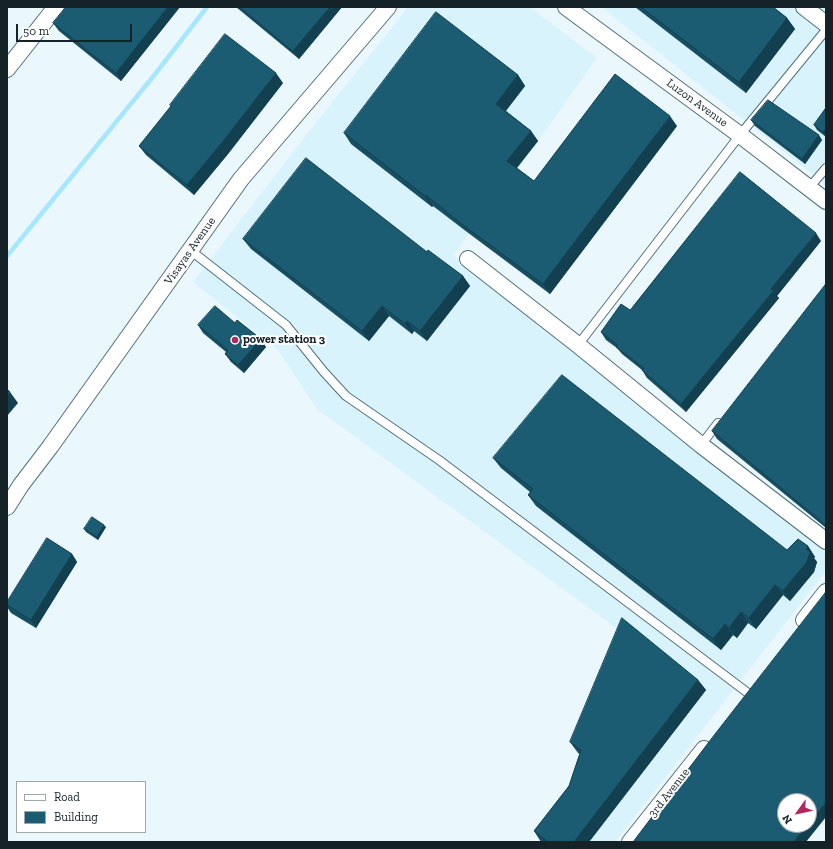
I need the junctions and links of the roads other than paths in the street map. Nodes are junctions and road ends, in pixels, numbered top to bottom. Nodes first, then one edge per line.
1 (56, 7) edge
2 (388, 7) edge
3 (566, 7) edge
4 (804, 7) edge
5 (826, 24) edge
6 (826, 30) edge
7 (7, 69) edge
8 (740, 135) junction
9 (826, 168) edge
10 (809, 188) junction
11 (826, 201) edge
12 (190, 250) junction
13 (468, 259) dead end
14 (578, 345) junction
15 (725, 414) edge
16 (701, 445) junction
17 (7, 507) edge
18 (826, 540) edge
19 (826, 592) edge
20 (797, 630) edge
21 (758, 680) edge
22 (743, 699) joint
23 (714, 736) edge
24 (630, 842) edge

1 - 7 street
2 - 12 street, Visayas Avenue
3 - 8 street, Luzon Avenue
4 - 5 street
6 - 8 lane
8 - 10 street, Luzon Avenue
8 - 14 lane
9 - 10 lane
10 - 11 street, Luzon Avenue
12 - 17 street, Visayas Avenue
12 - 22 lane
13 - 14 street
14 - 16 street
15 - 16 lane
16 - 18 street
19 - 20 street
21 - 22 street
23 - 24 street, 3rd Avenue

